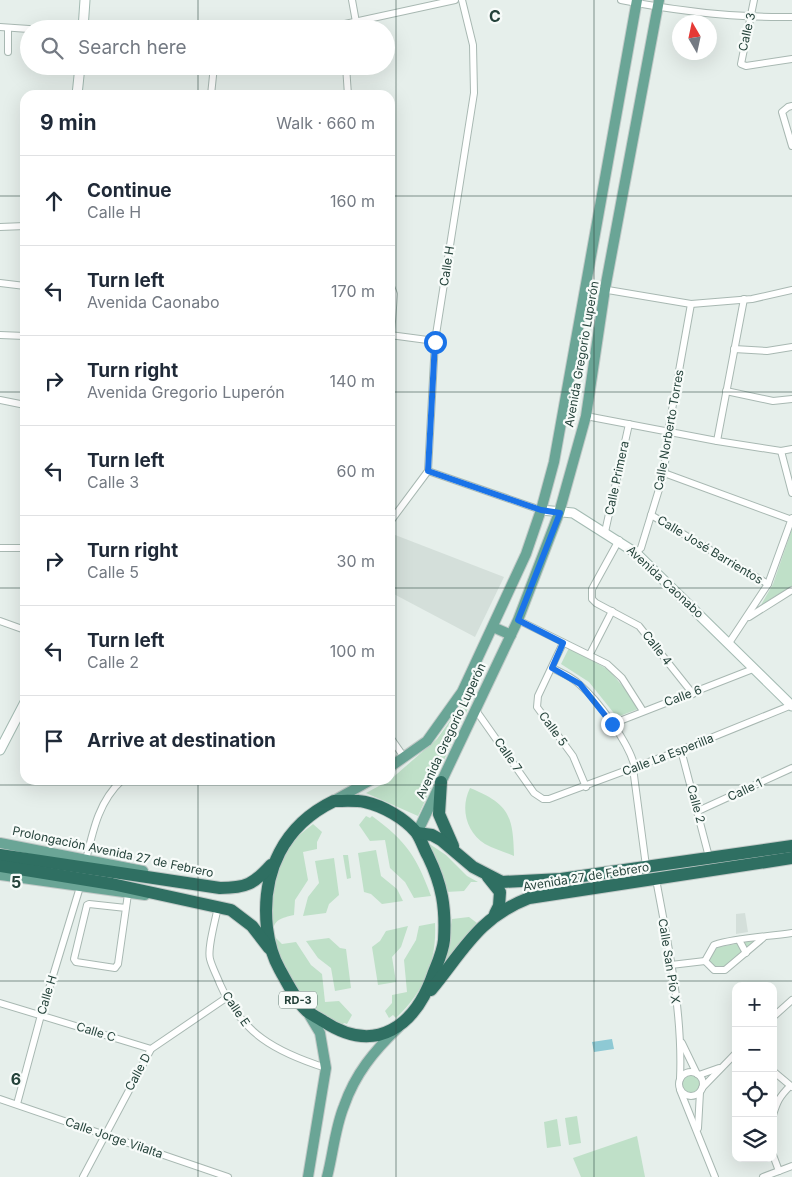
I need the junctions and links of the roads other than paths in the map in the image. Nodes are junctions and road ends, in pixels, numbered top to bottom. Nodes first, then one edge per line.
1 (85, 0) edge
2 (352, 0) edge
3 (455, 0) edge
4 (462, 0) edge
5 (621, 0) edge
6 (669, 0) edge
7 (754, 0) edge
8 (637, 2) edge
9 (661, 5) edge
10 (792, 17) edge
11 (750, 18) junction
12 (83, 20) edge
13 (356, 20) edge
14 (365, 20) edge
15 (0, 27) edge
16 (8, 28) junction
17 (20, 29) edge
18 (8, 52) dead end
19 (792, 59) edge
20 (79, 75) edge
21 (213, 75) edge
22 (347, 75) edge
23 (78, 90) edge
24 (212, 90) edge
25 (348, 90) edge
26 (792, 106) edge
27 (792, 146) edge
28 (20, 226) edge
29 (0, 227) edge
30 (0, 283) edge
31 (20, 285) edge
32 (584, 286) junction
33 (605, 289) junction
34 (792, 290) edge
35 (744, 299) junction
36 (691, 304) junction
37 (0, 335) edge
38 (20, 336) edge
39 (395, 336) edge
40 (435, 342) junction
41 (792, 346) edge
42 (734, 349) junction
43 (726, 391) junction
44 (792, 399) edge
45 (0, 400) edge
46 (20, 404) edge
47 (586, 416) junction
48 (629, 424) junction
49 (668, 432) junction
50 (716, 441) junction
51 (792, 449) edge
52 (781, 451) junction
53 (428, 471) junction
54 (664, 473) junction
55 (792, 493) edge
56 (541, 510) junction
57 (560, 513) junction
58 (395, 515) edge
59 (651, 515) junction
60 (792, 519) edge
61 (605, 532) junction
62 (619, 540) junction
63 (0, 548) edge
64 (20, 548) edge
65 (636, 552) junction
66 (768, 584) junction
67 (792, 590) edge
68 (612, 611) junction
69 (748, 617) junction
70 (518, 620) junction
71 (0, 621) edge
72 (493, 627) junction
73 (20, 628) edge
74 (511, 635) junction
75 (563, 643) junction
76 (729, 643) junction
77 (590, 654) junction
78 (552, 668) junction
79 (753, 669) junction
80 (693, 694) junction
81 (791, 702) edge
82 (475, 709) junction
83 (643, 711) junction
84 (20, 712) edge
85 (612, 724) junction
86 (395, 745) edge
87 (0, 750) edge
88 (681, 750) junction
89 (404, 757) junction
90 (395, 763) edge
91 (634, 768) junction
92 (792, 768) edge
93 (441, 782) junction
94 (117, 785) edge
95 (362, 785) edge
96 (586, 787) junction
97 (543, 799) joint
98 (334, 801) junction
99 (698, 811) junction
100 (417, 833) junction
101 (0, 843) edge
102 (792, 846) edge
103 (0, 855) edge
104 (459, 857) junction
105 (709, 857) junction
106 (792, 858) edge
107 (86, 860) junction
108 (675, 862) junction
109 (273, 864) junction
110 (0, 866) edge
111 (646, 866) junction
112 (0, 875) edge
113 (486, 875) junction
114 (680, 875) junction
115 (656, 879) junction
116 (550, 880) junction
117 (80, 887) junction
118 (220, 888) junction
119 (128, 894) junction
120 (179, 898) junction
121 (522, 901) junction
122 (218, 906) junction
123 (126, 908) junction
124 (492, 918) junction
125 (792, 933) edge
126 (763, 938) junction
127 (739, 940) junction
128 (270, 950) junction
129 (746, 954) junction
130 (705, 961) junction
131 (671, 965) junction
132 (226, 998) junction
133 (425, 998) junction
134 (792, 1000) edge
135 (0, 1003) edge
136 (786, 1005) junction
137 (792, 1011) edge
138 (308, 1012) junction
139 (777, 1013) edge
140 (41, 1015) junction
141 (400, 1026) junction
142 (682, 1043) junction
143 (151, 1049) junction
144 (732, 1057) edge
145 (725, 1065) junction
146 (326, 1068) junction
147 (774, 1072) edge
148 (698, 1074) junction
149 (680, 1079) junction
150 (791, 1087) edge
151 (680, 1090) junction
152 (701, 1090) junction
153 (0, 1099) edge
154 (777, 1103) edge
155 (17, 1104) junction
156 (697, 1132) junction
157 (105, 1135) junction
158 (776, 1162) edge
159 (792, 1166) edge
160 (779, 1171) junction
161 (83, 1177) edge
162 (228, 1177) edge
163 (308, 1177) edge
164 (327, 1177) edge
165 (714, 1177) edge
166 (762, 1177) edge

1 - 12 street
2 - 13 street
3 - 14 street
4 - 40 street, Calle H
5 - 8 street
6 - 9 street
7 - 11 street, Calle 3
8 - 9 street
8 - 32 main road, Avenida Gregorio Luperón
9 - 11 street
9 - 33 main road, Avenida Gregorio Luperón
10 - 11 street
11 - 19 street, Calle 3
15 - 16 street
16 - 17 street
16 - 18 street
20 - 23 street
21 - 24 street
22 - 25 street
26 - 27 street
28 - 29 street
30 - 31 street
32 - 33 street
32 - 56 main road, Avenida Gregorio Luperón
33 - 36 street
33 - 47 main road, Avenida Gregorio Luperón
34 - 35 street
35 - 36 street
35 - 42 street
36 - 49 street, Calle Norberto Torres
37 - 38 street
39 - 40 street
40 - 53 street, Calle H
41 - 42 street
42 - 43 street
43 - 44 street
43 - 50 street
45 - 46 street
47 - 48 street
47 - 57 main road, Avenida Gregorio Luperón
48 - 49 street
48 - 61 street, Calle Primera
49 - 50 street
49 - 54 street, Calle Norberto Torres
50 - 52 street
51 - 52 street
52 - 55 street
53 - 56 street, Avenida Caonabo
53 - 58 street
54 - 59 street, Calle Norberto Torres
54 - 60 street
56 - 57 street, Avenida Caonabo
56 - 72 main road, Avenida Gregorio Luperón
57 - 61 street, Avenida Caonabo
57 - 70 main road, Avenida Gregorio Luperón
59 - 65 street, Calle Norberto Torres
59 - 66 street, Calle José Barrientos
60 - 66 street
61 - 62 street, Avenida Caonabo
62 - 65 street, Avenida Caonabo
62 - 68 street, Calle 4
63 - 64 street
65 - 76 street, Avenida Caonabo
66 - 69 street
67 - 69 street
68 - 77 street
68 - 80 street, Calle 4
69 - 76 street
70 - 74 main road, Avenida Gregorio Luperón
70 - 75 street
71 - 73 street
72 - 74 main road
72 - 89 main road, Avenida Gregorio Luperón
74 - 82 main road, Avenida Gregorio Luperón
75 - 77 street
75 - 78 street, Calle 5
76 - 79 street, Avenida Caonabo
77 - 83 street
78 - 85 street
78 - 96 street, Calle 5
79 - 80 street, Calle 6
79 - 81 street, Avenida Caonabo
80 - 83 street, Calle 6
81 - 88 street, Calle La Esperilla
82 - 93 main road, Avenida Gregorio Luperón
82 - 97 street, Calle 7
83 - 85 street, Calle 6
84 - 87 street
85 - 91 street
86 - 89 street
88 - 91 street, Calle La Esperilla
88 - 99 street, Calle 2
89 - 90 main road, Avenida Gregorio Luperón
91 - 96 street, Calle La Esperilla
91 - 111 street
92 - 99 street, Calle 1
93 - 100 main road, Avenida Gregorio Luperón
93 - 104 highway
94 - 107 street
95 - 98 main road
96 - 97 street, Calle La Esperilla
98 - 100 highway, RD-3
98 - 109 highway, RD-3
99 - 105 street, Calle 2
100 - 104 highway, Avenida 27 de Febrero / RD-3
100 - 133 highway, RD-3
101 - 107 main road, Prolongación Avenida 27 de Febrero / RD-3
102 - 105 highway, Avenida 27 de Febrero / RD-3
103 - 118 highway, Prolongación Avenida 27 de Febrero / RD-3
104 - 113 highway, Avenida 27 de Febrero / RD-3
105 - 108 highway, Avenida 27 de Febrero / RD-3
106 - 114 highway, Avenida 27 de Febrero / RD-3
107 - 118 main road, Prolongación Avenida 27 de Febrero / RD-3
108 - 111 highway, Avenida 27 de Febrero / RD-3
108 - 114 highway
109 - 118 highway, Prolongación Avenida 27 de Febrero / RD-3
109 - 128 highway, RD-3
110 - 120 highway, RD-3
111 - 116 highway, Avenida 27 de Febrero / RD-3
112 - 117 main road, RD-3
113 - 116 highway, Avenida 27 de Febrero / RD-3
113 - 124 highway
114 - 115 highway, Avenida 27 de Febrero / RD-3
115 - 121 highway, Avenida 27 de Febrero / RD-3
115 - 131 street, Calle San Pío X
116 - 121 highway
117 - 119 main road, RD-3
117 - 140 street, Calle H
119 - 120 main road, RD-3
119 - 123 street
120 - 122 highway, RD-3
121 - 124 highway, Avenida 27 de Febrero / RD-3
122 - 128 highway, RD-3
122 - 132 street, Calle E
123 - 123 street
124 - 133 highway, Avenida 27 de Febrero / RD-3
125 - 126 street
126 - 127 street
126 - 129 street
127 - 129 street
127 - 130 street
128 - 138 highway, RD-3
129 - 130 street
130 - 131 street
131 - 142 street, Calle San Pío X
132 - 143 street, Calle D
132 - 146 street, Calle E
133 - 141 highway, RD-3
134 - 136 street
135 - 140 street, Calle C
136 - 137 street
136 - 139 street
138 - 141 highway, RD-3
138 - 146 main road
140 - 143 street, Calle C
140 - 155 street, Calle H
141 - 164 main road
142 - 148 street, Calle San Pío X
142 - 149 street, Calle San Pío X
143 - 157 street, Calle D
144 - 145 street
145 - 148 street
145 - 152 street
146 - 163 main road
147 - 150 street
148 - 149 street
148 - 152 street
149 - 151 street
150 - 154 street
151 - 152 street
151 - 156 street
152 - 156 street
153 - 155 street, Calle Jorge Vilalta
155 - 157 street, Calle Jorge Vilalta
156 - 165 street
157 - 161 street, Calle D
157 - 162 street, Calle Jorge Vilalta
158 - 160 street
159 - 160 street
160 - 166 street

